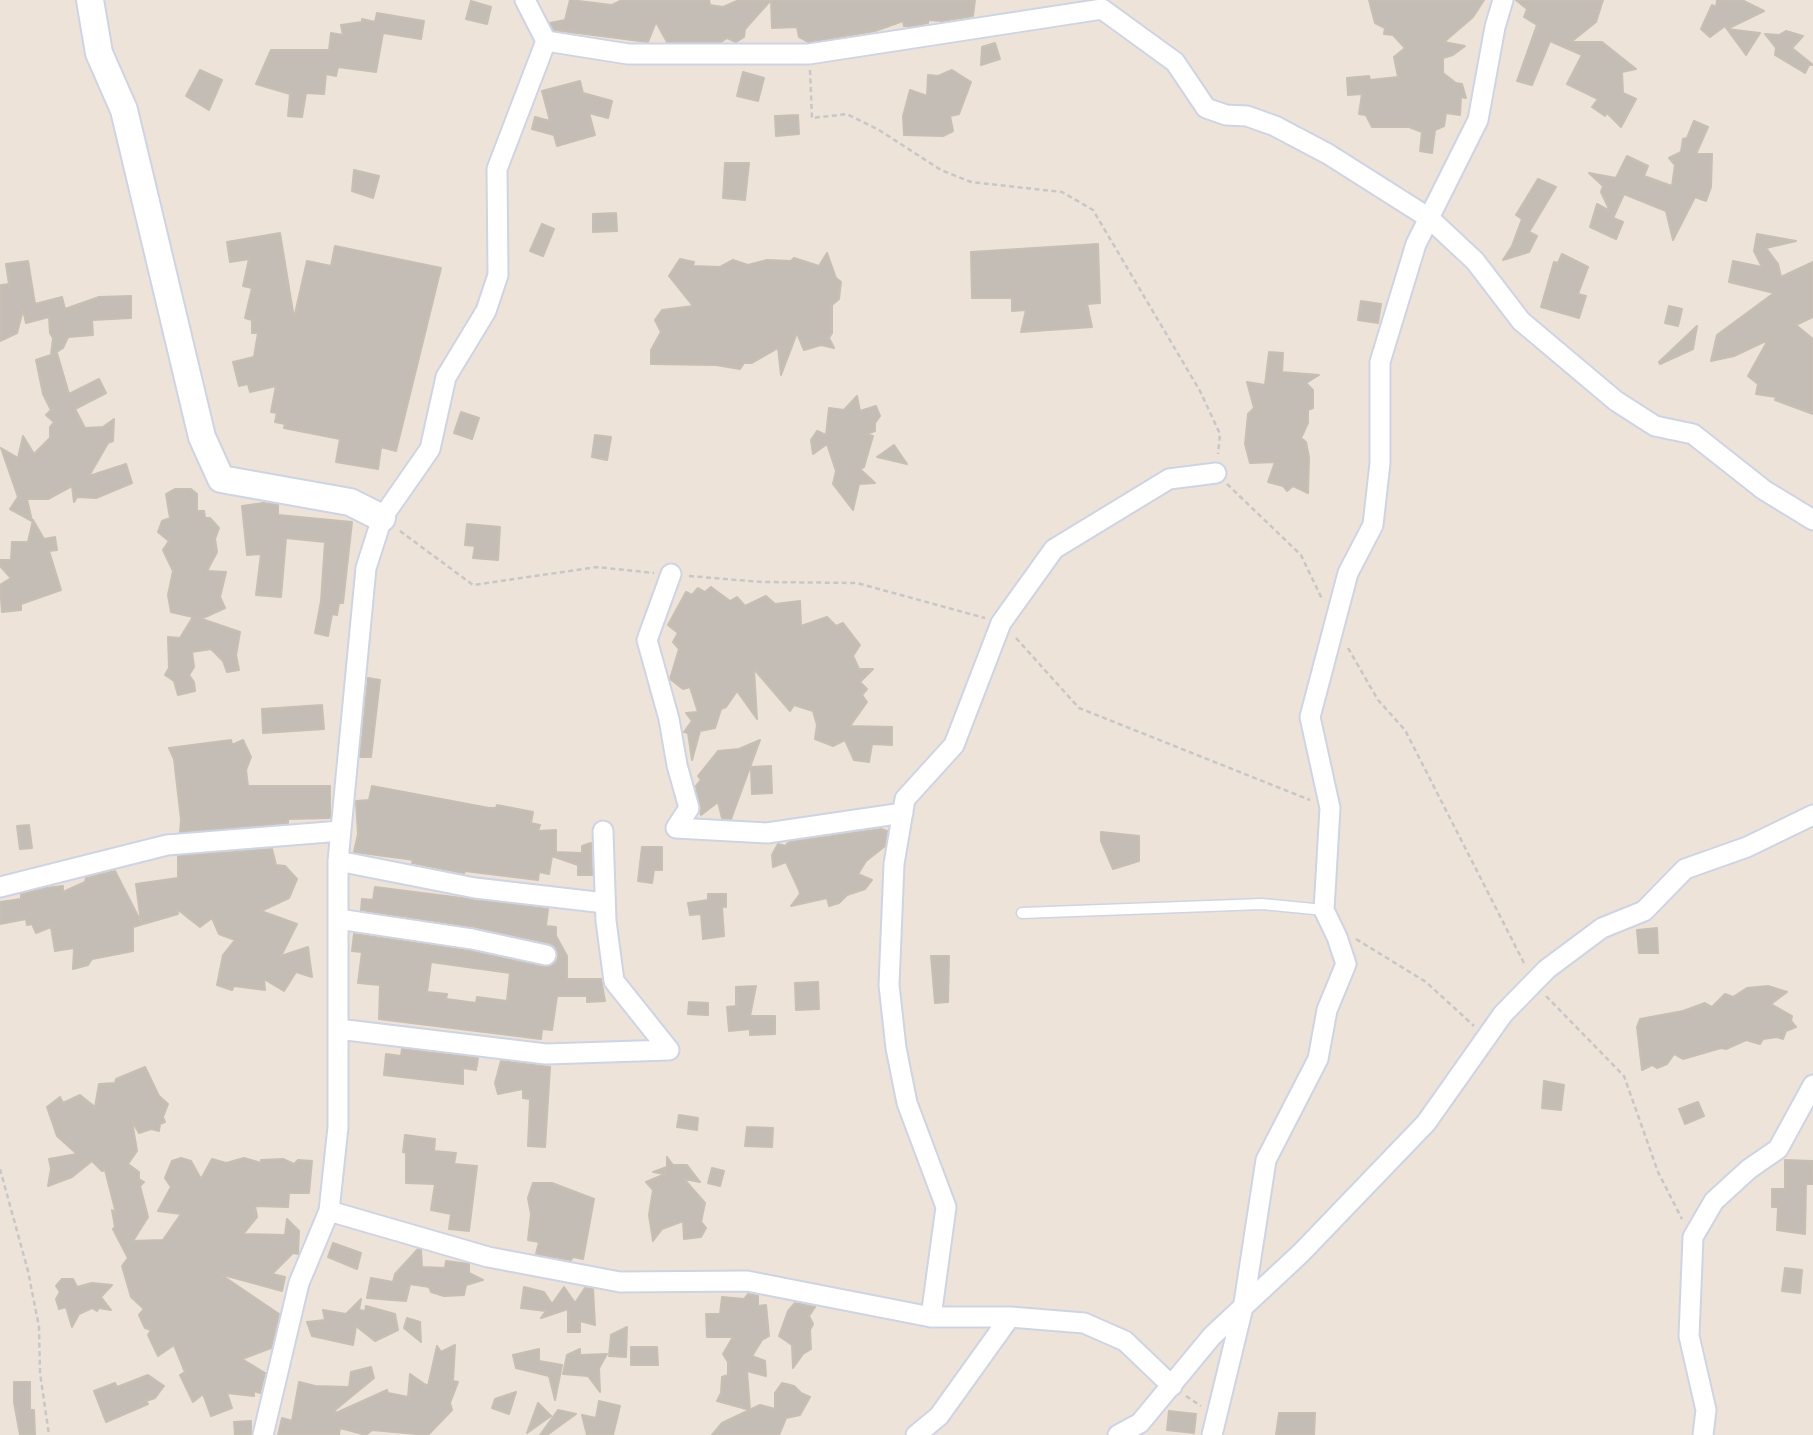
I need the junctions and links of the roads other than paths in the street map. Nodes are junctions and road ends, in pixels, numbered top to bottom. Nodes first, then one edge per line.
1 (90, 0) edge
2 (525, 0) edge
3 (1503, 0) edge
4 (546, 41) junction
5 (1429, 218) junction
6 (1216, 473) road end
7 (382, 518) junction
8 (1813, 520) edge
9 (671, 574) road end
10 (903, 813) junction
11 (1813, 815) edge
12 (341, 831) junction
13 (603, 831) dead end
14 (338, 861) junction
15 (0, 887) edge
16 (605, 904) junction
17 (1023, 913) dead end
18 (1327, 916) junction
19 (338, 919) junction
20 (546, 955) dead end
21 (338, 1029) junction
22 (1813, 1085) edge
23 (328, 1211) junction
24 (1244, 1303) junction
25 (931, 1317) junction
26 (1010, 1317) junction
27 (1172, 1386) junction
28 (1213, 1426) edge
29 (263, 1435) edge
30 (916, 1435) edge
31 (1118, 1435) edge
32 (1703, 1435) edge

1 - 7 street
2 - 4 street
3 - 5 street
4 - 5 street
4 - 7 street
5 - 8 street
5 - 18 street
6 - 10 street
7 - 12 street
9 - 10 street
10 - 25 street
11 - 24 street
12 - 14 street
12 - 15 street
13 - 16 street
14 - 16 street
14 - 19 street
16 - 21 street
17 - 18 lane
18 - 24 street
19 - 20 street
19 - 21 street
21 - 23 street
22 - 32 street
23 - 25 street
23 - 29 street
24 - 27 street
24 - 28 street
25 - 26 street
26 - 27 street
26 - 30 street
27 - 31 street

